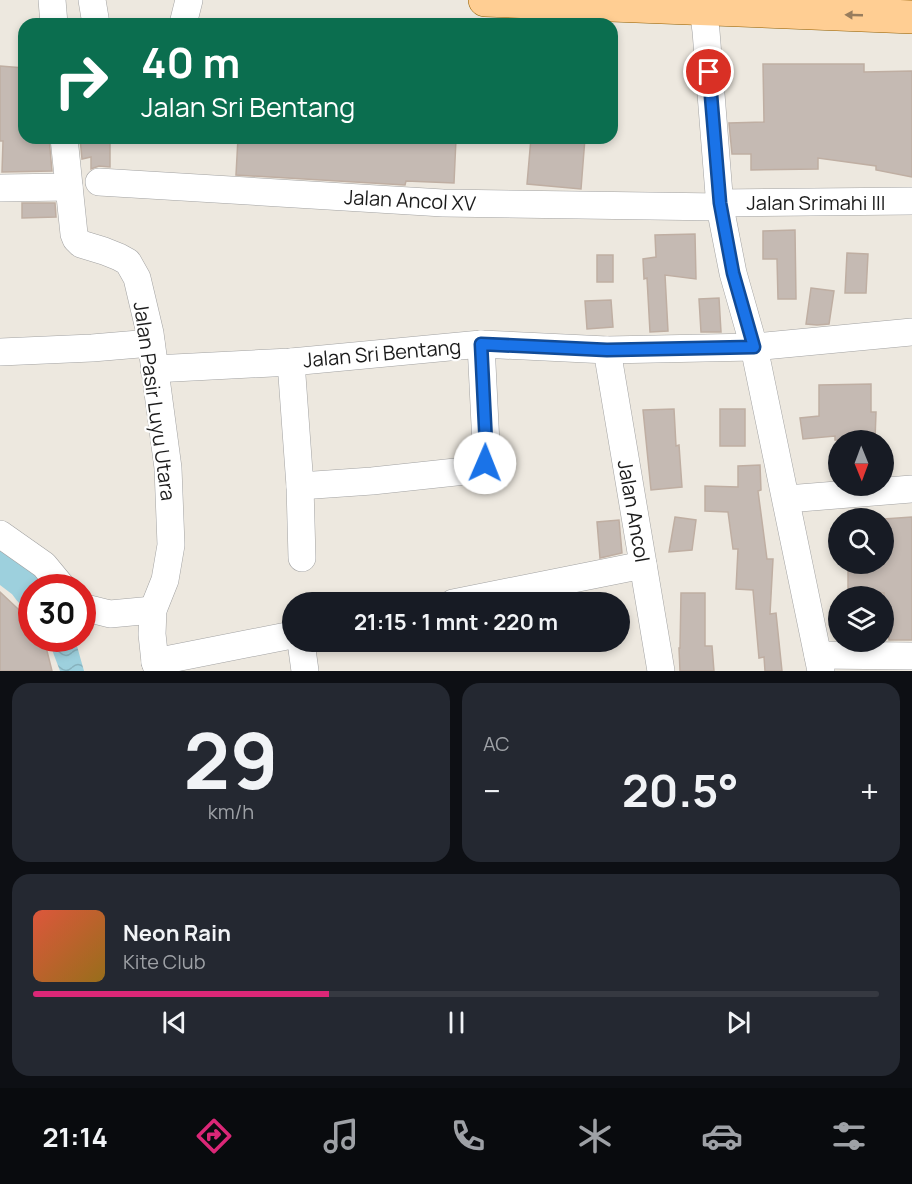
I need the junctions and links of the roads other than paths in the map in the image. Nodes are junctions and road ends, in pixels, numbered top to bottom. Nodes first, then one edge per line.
1 (52, 0) edge
2 (92, 0) edge
3 (189, 0) edge
4 (485, 0) edge
5 (703, 9) junction
6 (912, 17) edge
7 (54, 18) edge
8 (95, 18) edge
9 (184, 18) edge
10 (65, 144) edge
11 (99, 182) dead end
12 (69, 187) junction
13 (0, 188) edge
14 (912, 201) edge
15 (720, 205) junction
16 (912, 332) edge
17 (151, 343) junction
18 (481, 344) junction
19 (754, 347) junction
20 (607, 350) junction
21 (0, 352) edge
22 (291, 362) junction
23 (154, 369) junction
24 (300, 486) junction
25 (912, 489) edge
26 (787, 500) junction
27 (0, 534) edge
28 (302, 558) dead end
29 (643, 565) junction
30 (51, 574) edge
31 (508, 592) edge
32 (96, 610) edge
33 (153, 610) junction
34 (282, 637) edge
35 (302, 652) edge
36 (912, 656) edge
37 (820, 663) edge
38 (157, 667) edge
39 (305, 671) edge
40 (661, 671) edge

1 - 7 street
2 - 8 street
3 - 9 street
4 - 5 main road
6 -> 5 main road
5 - 15 street
10 - 12 street, Jalan Pasir Luyu Utara
11 - 15 street, Jalan Ancol XV
12 - 13 street
12 - 17 street, Jalan Pasir Luyu Utara
14 - 15 street, Jalan Srimahi III
15 - 19 street
16 - 19 street, Jalan Sri Bentang
17 - 21 street
17 - 23 street, Jalan Pasir Luyu Utara
18 - 20 street, Jalan Sri Bentang
18 - 22 street, Jalan Sri Bentang
18 - 24 street
19 - 20 street, Jalan Sri Bentang
19 - 26 street
20 - 29 street, Jalan Ancol
22 - 23 street, Jalan Sri Bentang
22 - 24 street
23 - 33 street, Jalan Pasir Luyu Utara
24 - 28 street
25 - 26 street
26 - 37 street
27 - 30 street
29 - 31 street
29 - 40 street, Jalan Ancol
32 - 33 street
33 - 38 street, Jalan Pasir Luyu Utara
34 - 38 street
35 - 39 street
36 - 37 street

